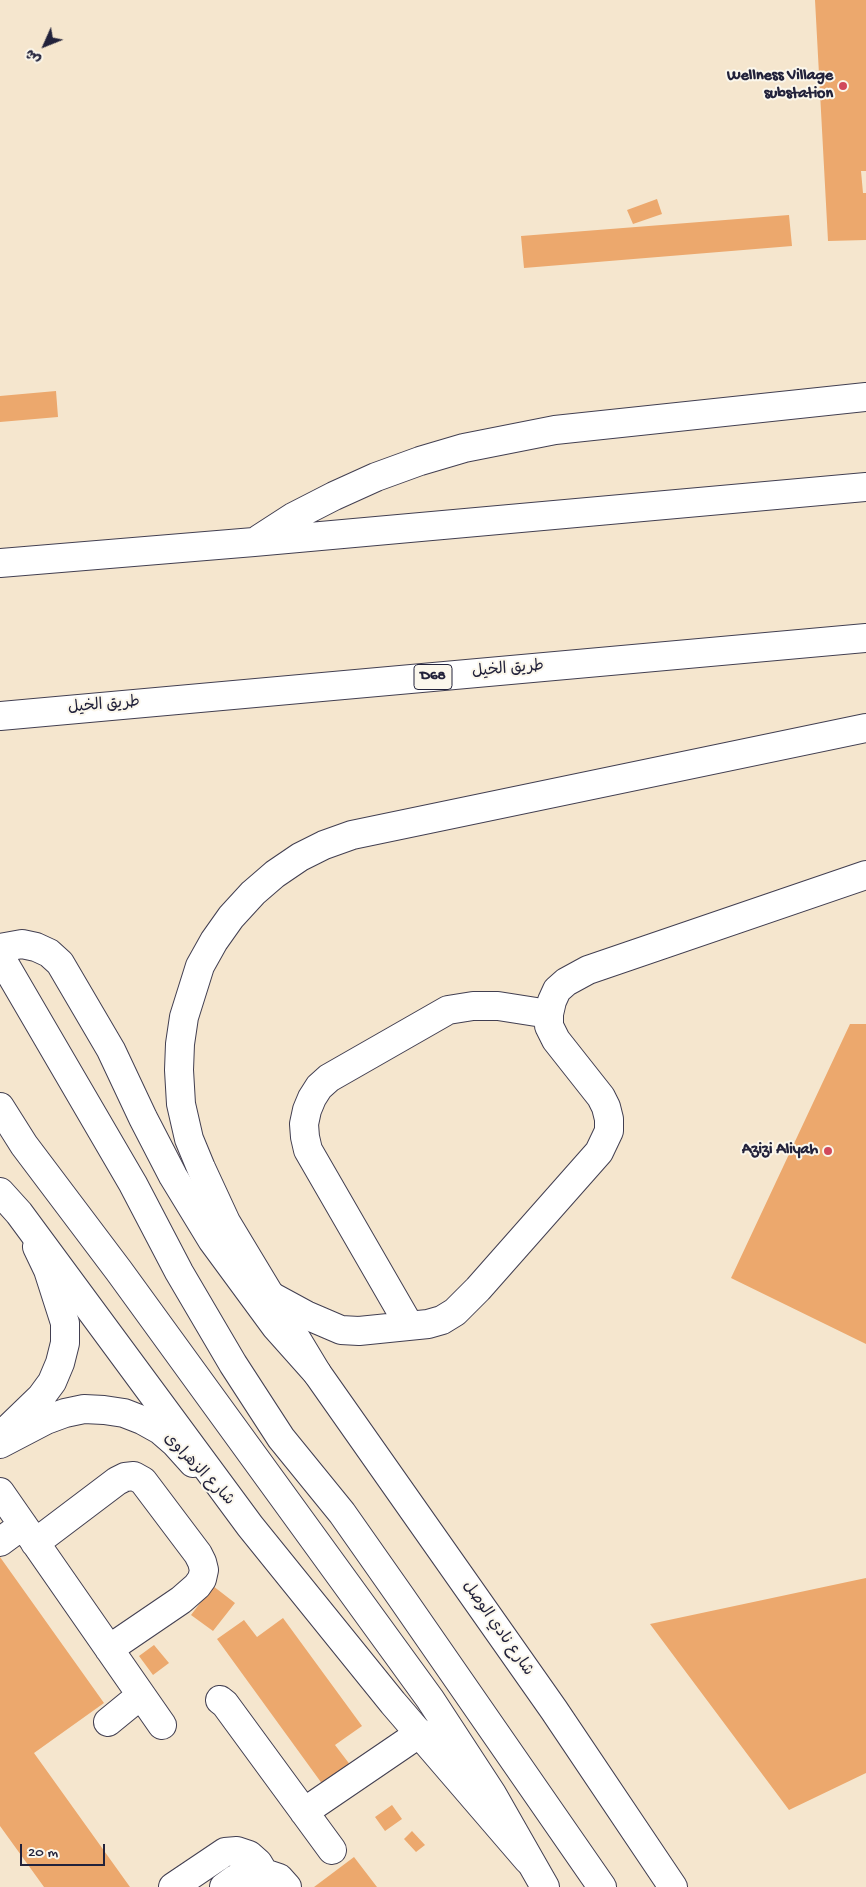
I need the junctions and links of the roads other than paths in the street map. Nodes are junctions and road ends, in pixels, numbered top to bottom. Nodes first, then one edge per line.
1 (866, 397) edge
2 (866, 487) edge
3 (254, 542) junction
4 (0, 563) edge
5 (866, 638) edge
6 (0, 716) edge
7 (866, 728) edge
8 (866, 875) edge
9 (0, 948) edge
10 (0, 956) edge
11 (549, 1014) junction
12 (0, 1107) edge
13 (0, 1192) edge
14 (19, 1213) junction
15 (271, 1296) junction
16 (409, 1325) junction
17 (317, 1373) junction
18 (0, 1436) edge
19 (0, 1444) edge
20 (0, 1492) edge
21 (250, 1526) junction
22 (29, 1534) junction
23 (0, 1542) edge
24 (109, 1649) junction
25 (141, 1695) junction
26 (220, 1700) dead end
27 (108, 1722) dead end
28 (162, 1726) dead end
29 (420, 1733) junction
30 (304, 1812) junction
31 (332, 1850) dead end
32 (528, 1860) junction
33 (264, 1873) junction
34 (173, 1887) edge
35 (224, 1887) edge
36 (288, 1887) edge
37 (546, 1887) edge
38 (602, 1887) edge
39 (673, 1887) edge

1 - 3 main road
2 - 3 main road
3 - 4 main road
5 - 6 main road, طريق الخيل / D68
7 - 15 main road
8 - 11 main road
9 - 17 main road
10 - 38 main road
11 - 16 main road
11 - 16 main road
12 - 32 main road
13 - 14 main road
14 - 18 main road
14 - 21 main road
15 - 16 main road
15 - 17 main road
17 - 39 main road, شارع نادي الوصل
19 - 21 main road, شارع الزهراوى
20 - 22 main road
21 - 29 main road
22 - 23 main road
22 - 24 main road
22 - 24 main road
24 - 25 main road
25 - 27 main road
25 - 28 main road
26 - 30 main road
29 - 30 main road
29 - 32 main road
30 - 31 main road
32 - 37 main road
33 - 34 main road
33 - 35 main road
33 - 36 main road

